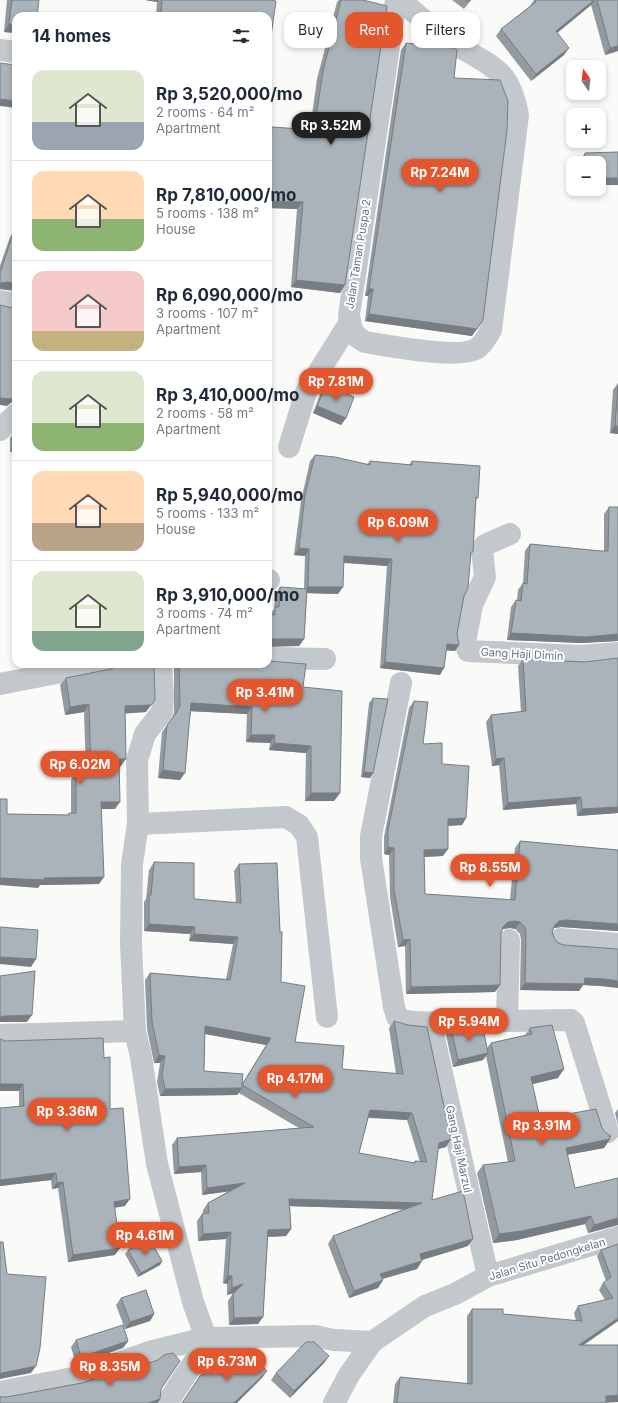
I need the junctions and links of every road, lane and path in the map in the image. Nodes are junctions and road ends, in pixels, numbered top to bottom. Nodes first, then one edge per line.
1 (396, 0) edge
2 (400, 0) edge
3 (0, 50) edge
4 (12, 52) edge
5 (0, 301) edge
6 (12, 303) edge
7 (350, 322) junction
8 (12, 418) edge
9 (0, 430) edge
10 (289, 447) dead end
11 (510, 534) dead end
12 (618, 653) edge
13 (272, 658) edge
14 (325, 659) dead end
15 (82, 668) edge
16 (161, 668) edge
17 (401, 683) dead end
18 (0, 684) edge
19 (138, 824) junction
20 (560, 939) dead end
21 (509, 940) dead end
22 (618, 944) edge
23 (328, 1018) dead end
24 (508, 1021) junction
25 (434, 1022) junction
26 (135, 1031) junction
27 (0, 1035) edge
28 (608, 1132) edge
29 (618, 1237) edge
30 (488, 1276) junction
31 (206, 1338) junction
32 (372, 1342) junction
33 (196, 1359) dead end
34 (0, 1392) edge
35 (167, 1403) edge
36 (334, 1403) edge

1 - 7 street, Jalan Taman Puspa 2
2 - 7 street, Jalan Taman Puspa 2
3 - 4 street
5 - 6 street
7 - 10 street
8 - 9 street
11 - 12 street, Gang Haji Dimin
13 - 14 street
15 - 18 street
16 - 19 street
17 - 25 street
19 - 23 street
19 - 26 street
20 - 22 street
21 - 24 street
24 - 25 street
24 - 28 street
25 - 30 street, Gang Haji Marzul
26 - 27 street
26 - 31 street
29 - 30 street, Jalan Situ Pedongkelan
30 - 32 street, Jalan Situ Pedongkelan
31 - 32 street
31 - 34 street
32 - 36 street, Jalan Situ Pedongkelan
33 - 35 street

